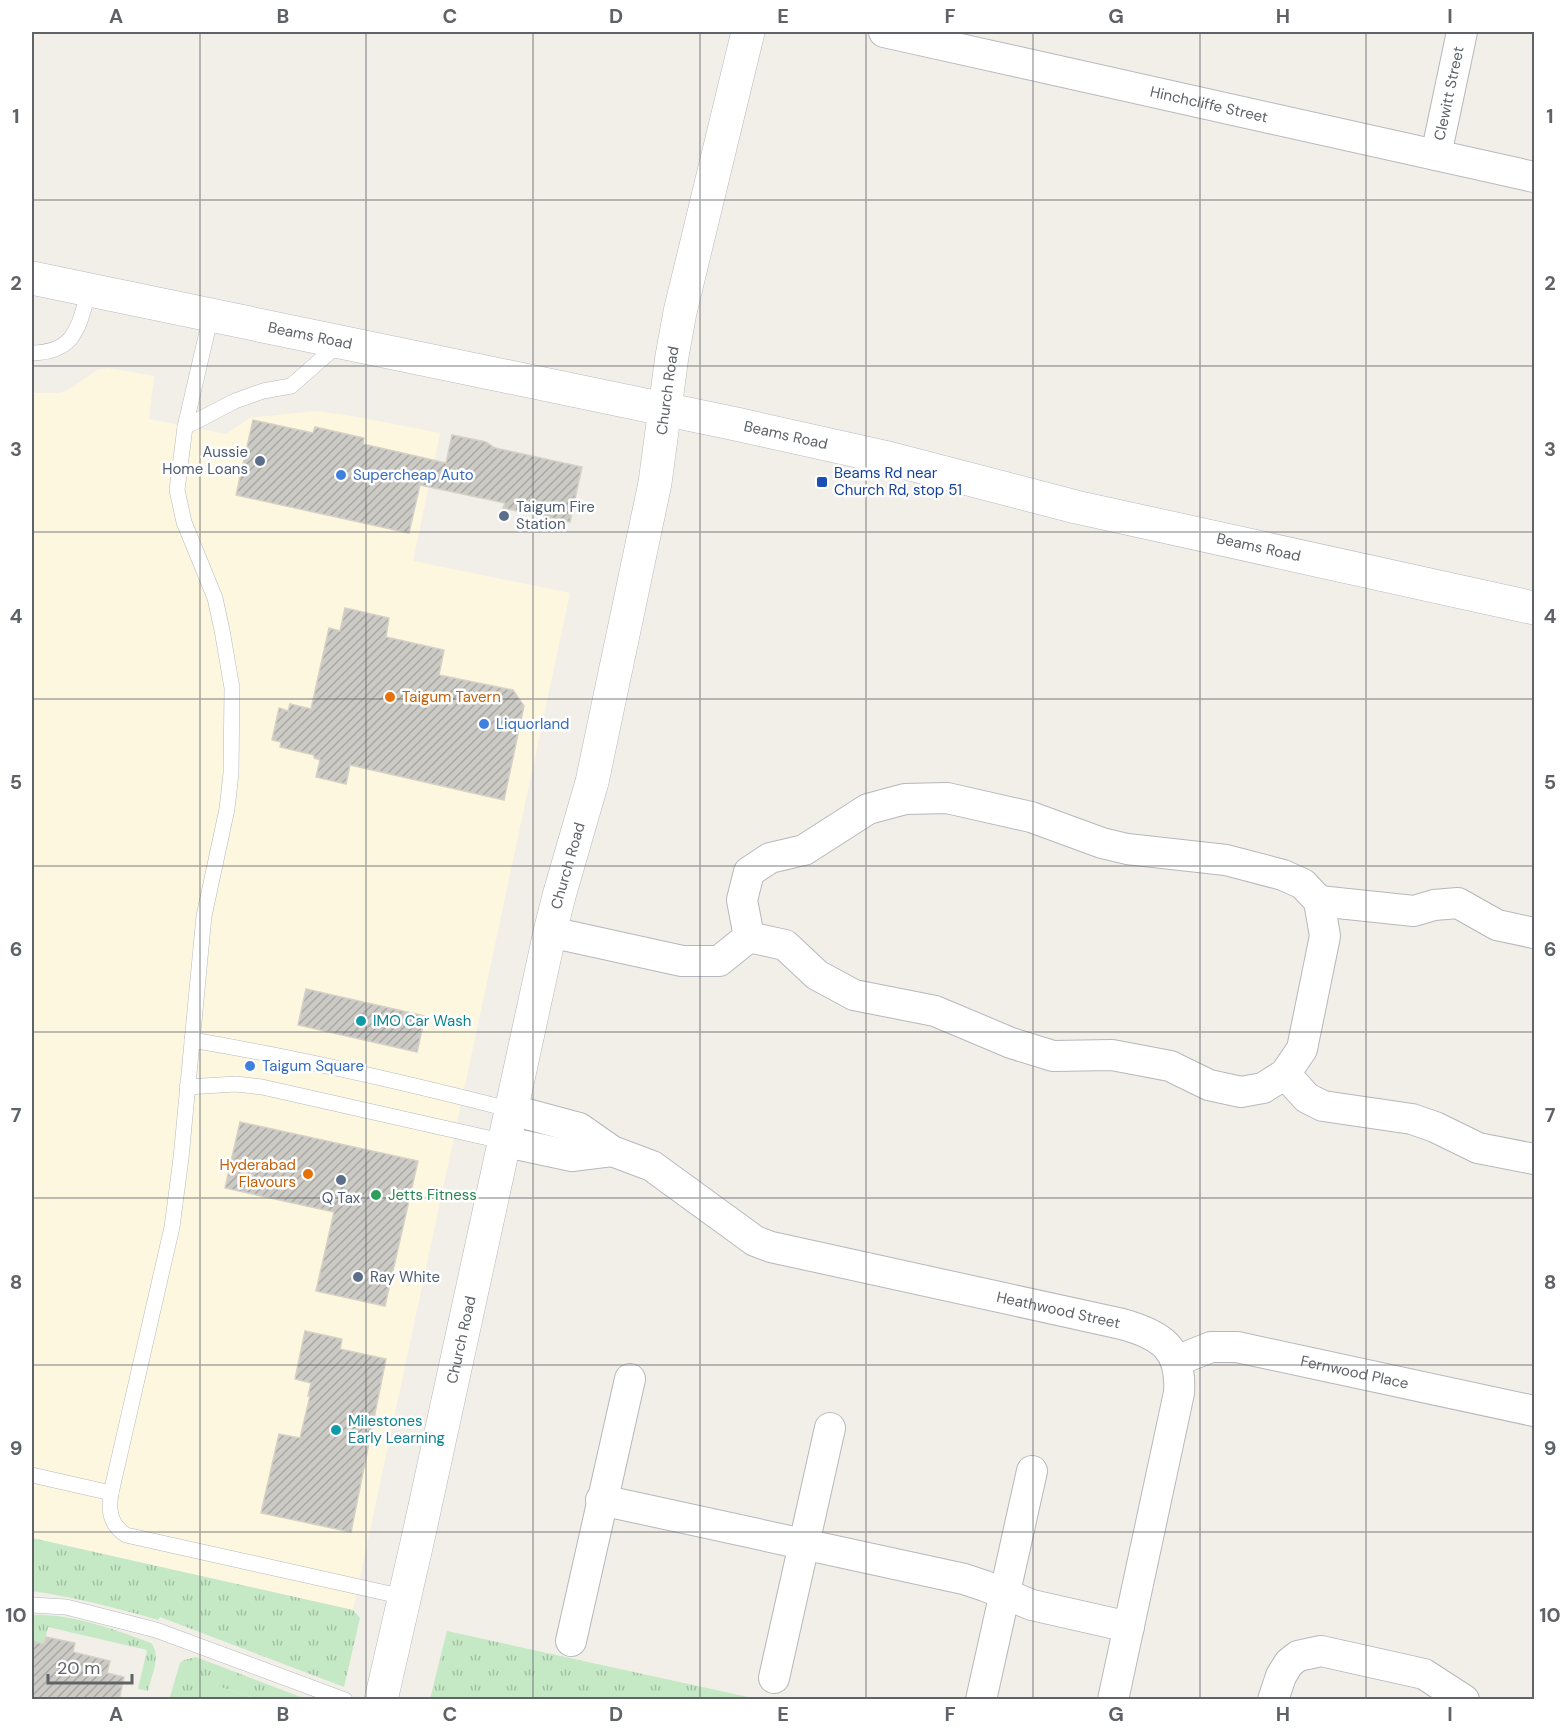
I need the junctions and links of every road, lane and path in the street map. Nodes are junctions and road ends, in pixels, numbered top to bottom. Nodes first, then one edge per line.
1 (748, 32) edge
2 (884, 32) edge
3 (1462, 32) edge
4 (1436, 155) junction
5 (1534, 177) edge
6 (32, 278) edge
7 (89, 291) junction
8 (211, 315) junction
9 (342, 341) junction
10 (32, 353) edge
11 (665, 410) junction
12 (185, 427) junction
13 (1534, 608) edge
14 (1319, 901) junction
15 (550, 932) junction
16 (1534, 933) edge
17 (749, 937) junction
18 (192, 1040) junction
19 (1285, 1074) junction
20 (187, 1087) junction
21 (509, 1126) junction
22 (1534, 1159) edge
23 (1176, 1361) junction
24 (630, 1379) dead end
25 (1534, 1411) edge
26 (830, 1428) dead end
27 (1032, 1471) dead end
28 (32, 1475) edge
29 (111, 1493) junction
30 (601, 1500) junction
31 (804, 1544) junction
32 (1005, 1594) junction
33 (404, 1597) junction
34 (32, 1605) edge
35 (1129, 1627) junction
36 (571, 1641) dead end
37 (774, 1677) dead end
38 (345, 1700) edge
39 (381, 1700) edge
40 (981, 1700) edge
41 (1113, 1700) edge
42 (1273, 1700) edge
43 (1464, 1700) edge

1 - 11 street, Church Road
2 - 4 street, Hinchcliffe Street
3 - 4 street, Clewitt Street
4 - 5 street, Hinchcliffe Street
6 - 7 street, Beams Road
7 - 8 street, Beams Road
7 - 10 lane
8 - 9 street, Beams Road
8 - 12 lane
9 - 11 street, Beams Road
9 - 12 lane
11 - 13 street, Beams Road
11 - 15 street, Church Road
12 - 18 lane
14 - 16 street
14 - 17 street
14 - 19 street
15 - 17 street
15 - 21 street, Church Road
17 - 19 street
18 - 20 lane
18 - 21 lane
19 - 22 street
20 - 21 lane
20 - 29 lane
21 - 23 street, Heathwood Street
21 - 33 street, Church Road
23 - 25 street, Fernwood Place
23 - 35 street, Heathwood Street
24 - 30 street
26 - 31 street
27 - 32 street
28 - 29 lane
29 - 33 lane
30 - 31 street
30 - 36 street
31 - 32 street
31 - 37 street
32 - 35 street
32 - 40 street
33 - 39 street, Church Road
34 - 38 lane
35 - 41 street, Heathwood Street
42 - 43 street

